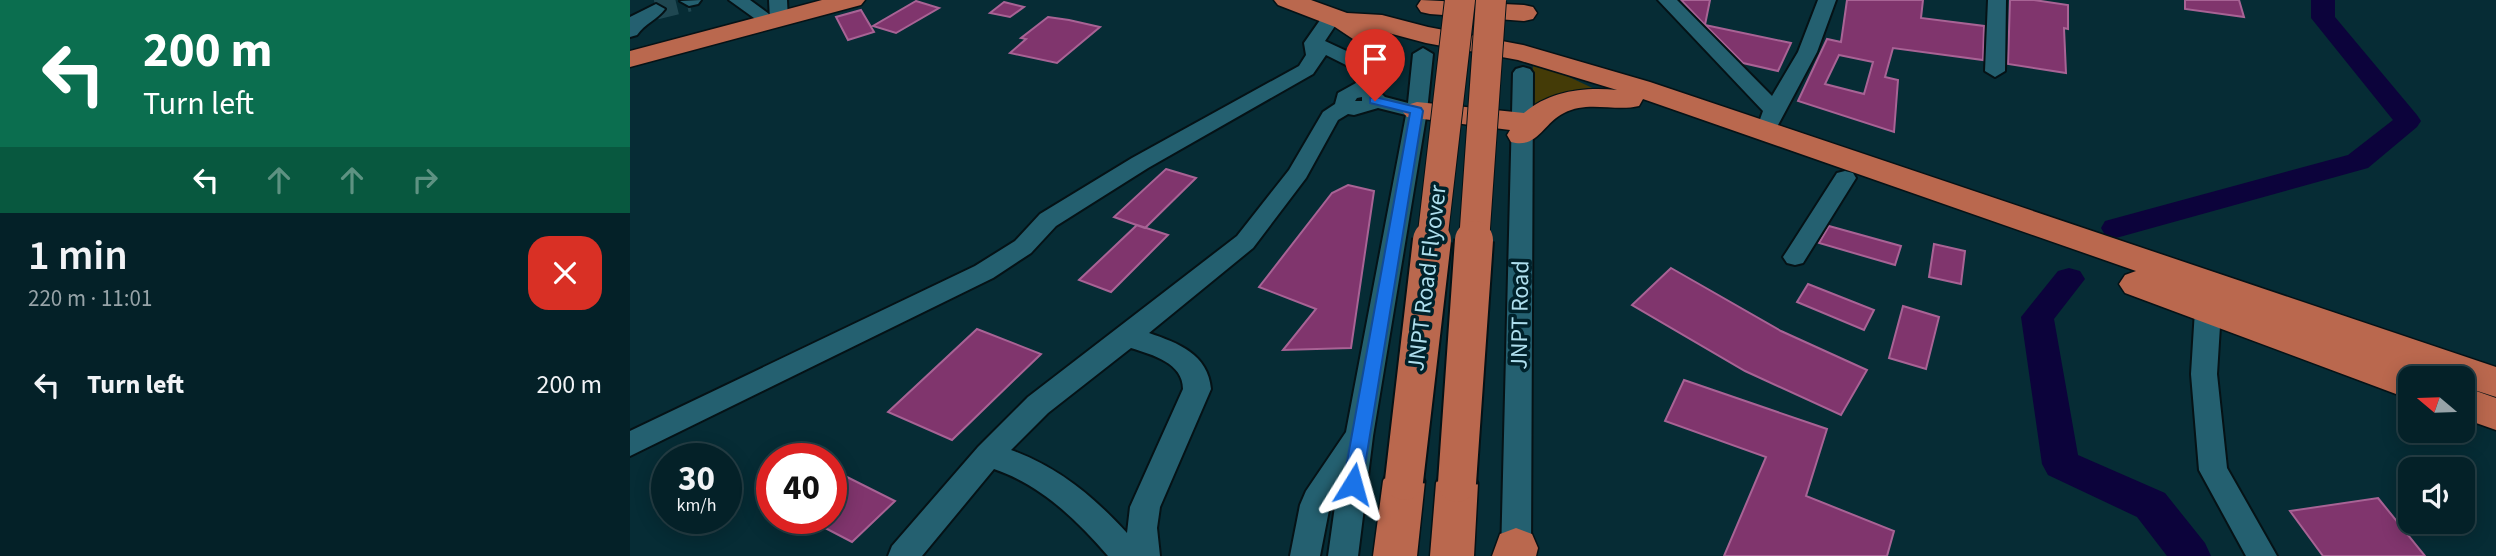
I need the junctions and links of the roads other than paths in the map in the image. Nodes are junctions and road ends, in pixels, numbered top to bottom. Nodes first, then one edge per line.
1 (812, 0) edge
2 (852, 0) edge
3 (1287, 0) edge
4 (1491, 0) edge
5 (1667, 0) edge
6 (1827, 0) edge
7 (1997, 0) edge
8 (1440, 2) edge
9 (1524, 6) edge
10 (656, 9) tunnel mouth
11 (767, 9) edge
12 (1338, 19) junction
13 (630, 31) edge
14 (1314, 43) junction
15 (1424, 44) junction
16 (630, 48) edge
17 (630, 59) edge
18 (1523, 63) junction
19 (1994, 71) dead end
20 (1361, 99) junction
21 (1629, 100) junction
22 (1417, 111) junction
23 (1769, 120) junction
24 (1522, 129) junction
25 (1846, 178) junction
26 (1795, 257) dead end
27 (2208, 310) junction
28 (1128, 336) junction
29 (2398, 379) edge
30 (2496, 382) edge
31 (2475, 407) edge
32 (2496, 414) edge
33 (1359, 436) junction
34 (630, 444) edge
35 (988, 455) junction
36 (1516, 553) edge
37 (903, 556) edge
38 (1128, 556) edge
39 (1145, 556) edge
40 (1305, 556) edge
41 (1343, 556) edge
42 (1395, 556) edge
43 (1452, 556) edge
44 (2262, 556) edge

1 - 11 highway
2 - 11 highway
3 - 12 highway
4 - 43 highway, JNPT Road Flyover, bridge
5 - 23 street
6 - 23 street
7 - 19 street
8 - 9 highway
8 - 15 highway
8 - 42 highway, JNPT Road Flyover, bridge
9 - 18 highway
10 - 13 street
11 - 16 highway
11 - 17 highway
12 - 14 street
12 - 15 highway
14 - 20 street
14 - 34 street
15 - 18 highway
15 - 22 street
18 - 21 highway
18 - 23 highway
18 - 24 street, JNPT Road
20 - 22 street
20 - 28 street
21 - 24 highway
21 - 25 highway
22 - 24 highway
22 - 33 street
23 - 30 highway
24 - 36 street, JNPT Road
25 - 26 street
25 - 27 highway
27 - 29 highway
27 - 44 street
28 - 35 street
28 - 39 street
31 - 32 highway
33 - 40 street
33 - 41 street
35 - 37 street
35 - 38 street

